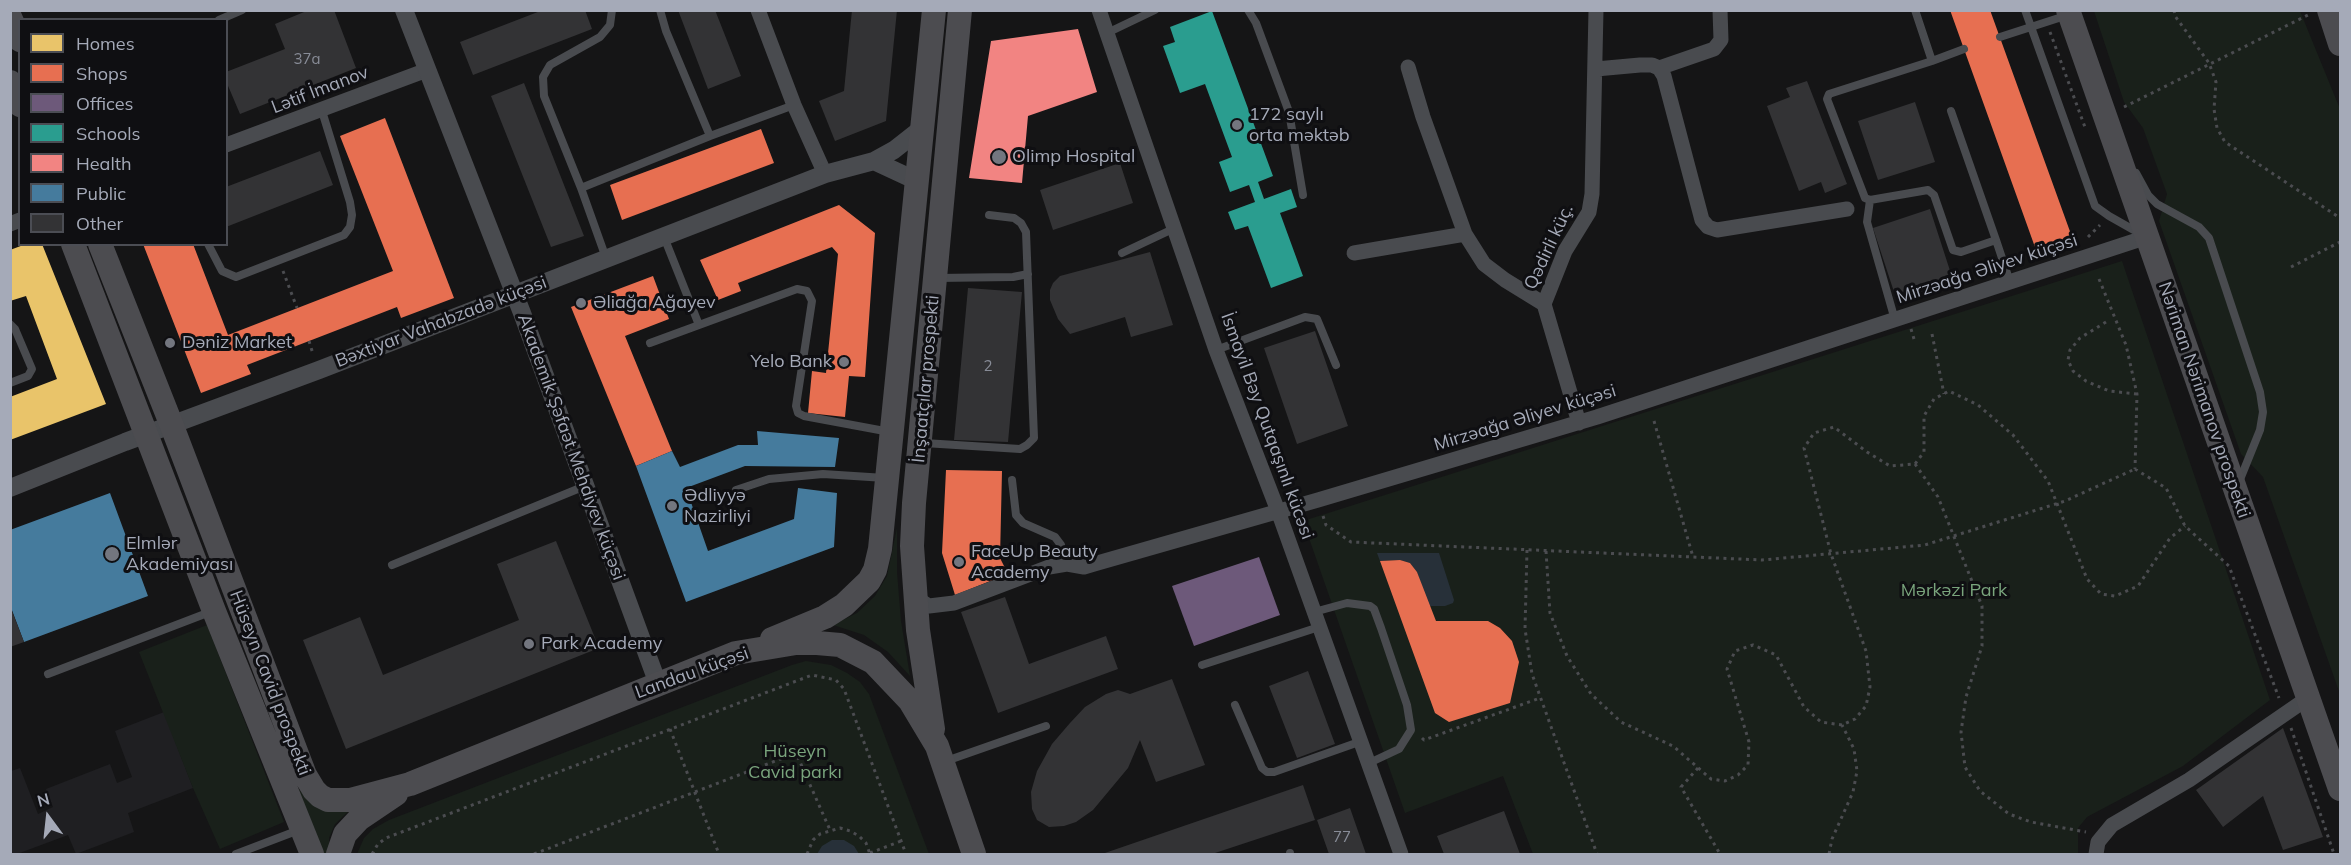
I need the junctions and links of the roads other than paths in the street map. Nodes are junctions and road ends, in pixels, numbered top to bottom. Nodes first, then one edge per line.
1 (242, 10) edge
2 (404, 10) edge
3 (612, 10) edge
4 (660, 10) edge
5 (758, 10) edge
6 (934, 10) edge
7 (960, 10) edge
8 (1099, 10) edge
9 (1155, 10) edge
10 (1248, 10) edge
11 (1596, 10) edge
12 (1720, 10) edge
13 (1915, 10) edge
14 (2025, 10) edge
15 (2068, 13) edge
16 (10, 17) edge
17 (224, 18) edge
18 (2030, 27) junction
19 (1107, 33) junction
20 (18, 35) edge
21 (2000, 37) dead end
22 (1964, 49) dead end
23 (1932, 61) junction
24 (1408, 67) dead end
25 (1659, 68) junction
26 (1596, 69) junction
27 (427, 70) junction
28 (10, 82) edge
29 (18, 100) edge
30 (794, 105) junction
31 (322, 111) junction
32 (1951, 111) dead end
33 (922, 128) junction
34 (2112, 134) junction
35 (710, 136) junction
36 (228, 144) edge
37 (874, 161) junction
38 (825, 174) junction
39 (917, 181) junction
40 (581, 188) junction
41 (1303, 195) dead end
42 (1870, 200) junction
43 (1847, 209) dead end
44 (989, 215) dead end
45 (1175, 228) junction
46 (1465, 234) junction
47 (663, 236) junction
48 (2147, 237) junction
49 (1996, 240) junction
50 (74, 246) edge
51 (101, 246) edge
52 (209, 246) edge
53 (1122, 253) dead end
54 (1354, 253) dead end
55 (606, 258) junction
56 (1028, 274) junction
57 (935, 278) junction
58 (2010, 282) junction
59 (514, 293) junction
60 (1544, 304) junction
61 (1895, 320) junction
62 (10, 324) edge
63 (699, 325) junction
64 (650, 343) dead end
65 (1216, 350) junction
66 (1336, 365) dead end
67 (10, 383) edge
68 (1579, 423) junction
69 (172, 426) junction
70 (891, 432) junction
71 (146, 435) junction
72 (920, 443) junction
73 (886, 478) junction
74 (1012, 480) dead end
75 (585, 486) junction
76 (10, 488) edge
77 (736, 490) dead end
78 (2236, 490) junction
79 (1278, 512) junction
80 (1067, 564) junction
81 (392, 565) dead end
82 (914, 593) junction
83 (214, 611) junction
84 (1317, 619) junction
85 (736, 653) junction
86 (1202, 665) dead end
87 (48, 674) dead end
88 (658, 684) junction
89 (2308, 698) junction
90 (1236, 705) dead end
91 (1046, 726) dead end
92 (1359, 742) junction
93 (939, 754) junction
94 (1367, 764) junction
95 (410, 784) junction
96 (2340, 789) edge
97 (301, 829) junction
98 (236, 855) edge
99 (312, 855) edge
100 (338, 855) edge
101 (974, 855) edge
102 (1401, 855) edge
103 (2096, 855) edge

1 - 17 lane
2 - 27 street, Akademik Şəfaət Mehdiyev küçəsi
3 - 40 lane
4 - 35 lane
5 - 30 street
6 - 33 main road, İnşaatçılar prospekti
7 - 57 main road, İnşaatçılar prospekti
8 - 19 street, İsmayil Bəy Qutqaşınlı kücəsi
9 - 19 lane
10 - 41 lane
11 - 26 street, Qədirli küç.
12 - 25 street
13 - 23 lane
14 - 18 lane
15 - 18 lane
15 - 34 main road, Nəriman Nərimanov prospekti
16 - 20 main road
18 - 21 lane
18 - 48 lane
19 - 45 street, İsmayil Bəy Qutqaşınlı kücəsi
22 - 23 lane
23 - 42 lane
24 - 46 street
25 - 26 street
25 - 43 street
26 - 60 street, Qədirli küç.
27 - 31 street, Lətif İmanov
27 - 59 street, Akademik Şəfaət Mehdiyev küçəsi
28 - 29 main road
30 - 35 lane
30 - 38 street
31 - 36 street, Lətif İmanov
31 - 52 lane
32 - 49 lane
33 - 37 street, Bəxtiyar Vahabzadə küçəsi
33 - 39 main road, İnşaatçılar prospekti
34 - 48 main road, Nəriman Nərimanov prospekti
34 - 78 lane
35 - 40 lane
37 - 38 street, Bəxtiyar Vahabzadə küçəsi
37 - 39 street
38 - 47 street, Bəxtiyar Vahabzadə küçəsi
39 - 70 main road, İnşaatçılar prospekti
40 - 55 lane
42 - 49 lane
42 - 61 lane
44 - 56 lane
45 - 53 lane
45 - 65 street, İsmayil Bəy Qutqaşınlı kücəsi
46 - 54 street
46 - 60 street
47 - 55 street, Bəxtiyar Vahabzadə küçəsi
47 - 63 lane
48 - 58 street, Mirzəağa Əliyev küçəsi
48 - 78 main road, Nəriman Nərimanov prospekti
49 - 58 lane
50 - 71 main road, Hüseyn Cavid prospekti
51 - 69 main road, Hüseyn Cavid prospekti
55 - 59 street, Bəxtiyar Vahabzadə küçəsi
56 - 57 lane
56 - 72 lane
57 - 72 main road, İnşaatçılar prospekti
58 - 61 street, Mirzəağa Əliyev küçəsi
59 - 69 street, Bəxtiyar Vahabzadə küçəsi
59 - 75 street, Akademik Şəfaət Mehdiyev küçəsi
60 - 68 street, Qədirli küç.
61 - 68 street, Mirzəağa Əliyev küçəsi
62 - 67 lane
63 - 64 lane
63 - 70 lane
65 - 66 lane
65 - 79 street, İsmayil Bəy Qutqaşınlı kücəsi
68 - 79 street, Mirzəağa Əliyev küçəsi
69 - 71 street, Bəxtiyar Vahabzadə küçəsi
69 - 95 main road, Hüseyn Cavid prospekti
70 - 73 main road, İnşaatçılar prospekti
71 - 76 street, Bəxtiyar Vahabzadə küçəsi
71 - 83 main road, Hüseyn Cavid prospekti
72 - 82 main road, İnşaatçılar prospekti
73 - 77 lane
73 - 85 main road, İnşaatçılar prospekti
74 - 80 lane
75 - 81 lane
75 - 88 street, Akademik Şəfaət Mehdiyev küçəsi
78 - 89 main road, Nəriman Nərimanov prospekti
79 - 80 street, Mirzəağa Əliyev küçəsi
79 - 84 street, İsmayil Bəy Qutqaşınlı kücəsi
80 - 82 street, Mirzəağa Əliyev küçəsi
82 - 93 main road, İnşaatçılar prospekti
83 - 87 lane
83 - 97 main road, Hüseyn Cavid prospekti
84 - 86 lane
84 - 92 street, İsmayil Bəy Qutqaşınlı kücəsi
84 - 94 lane
85 - 88 main road, Landau küçəsi
85 - 93 main road, Landau küçəsi
88 - 95 main road, Landau küçəsi
89 - 96 main road, Nəriman Nərimanov prospekti
89 - 103 street
90 - 92 lane
91 - 93 lane
92 - 94 street, İsmayil Bəy Qutqaşınlı kücəsi
93 - 101 main road, Landau küçəsi
94 - 102 street, İsmayil Bəy Qutqaşınlı kücəsi
95 - 100 main road
97 - 98 lane
97 - 99 main road, Hüseyn Cavid prospekti

